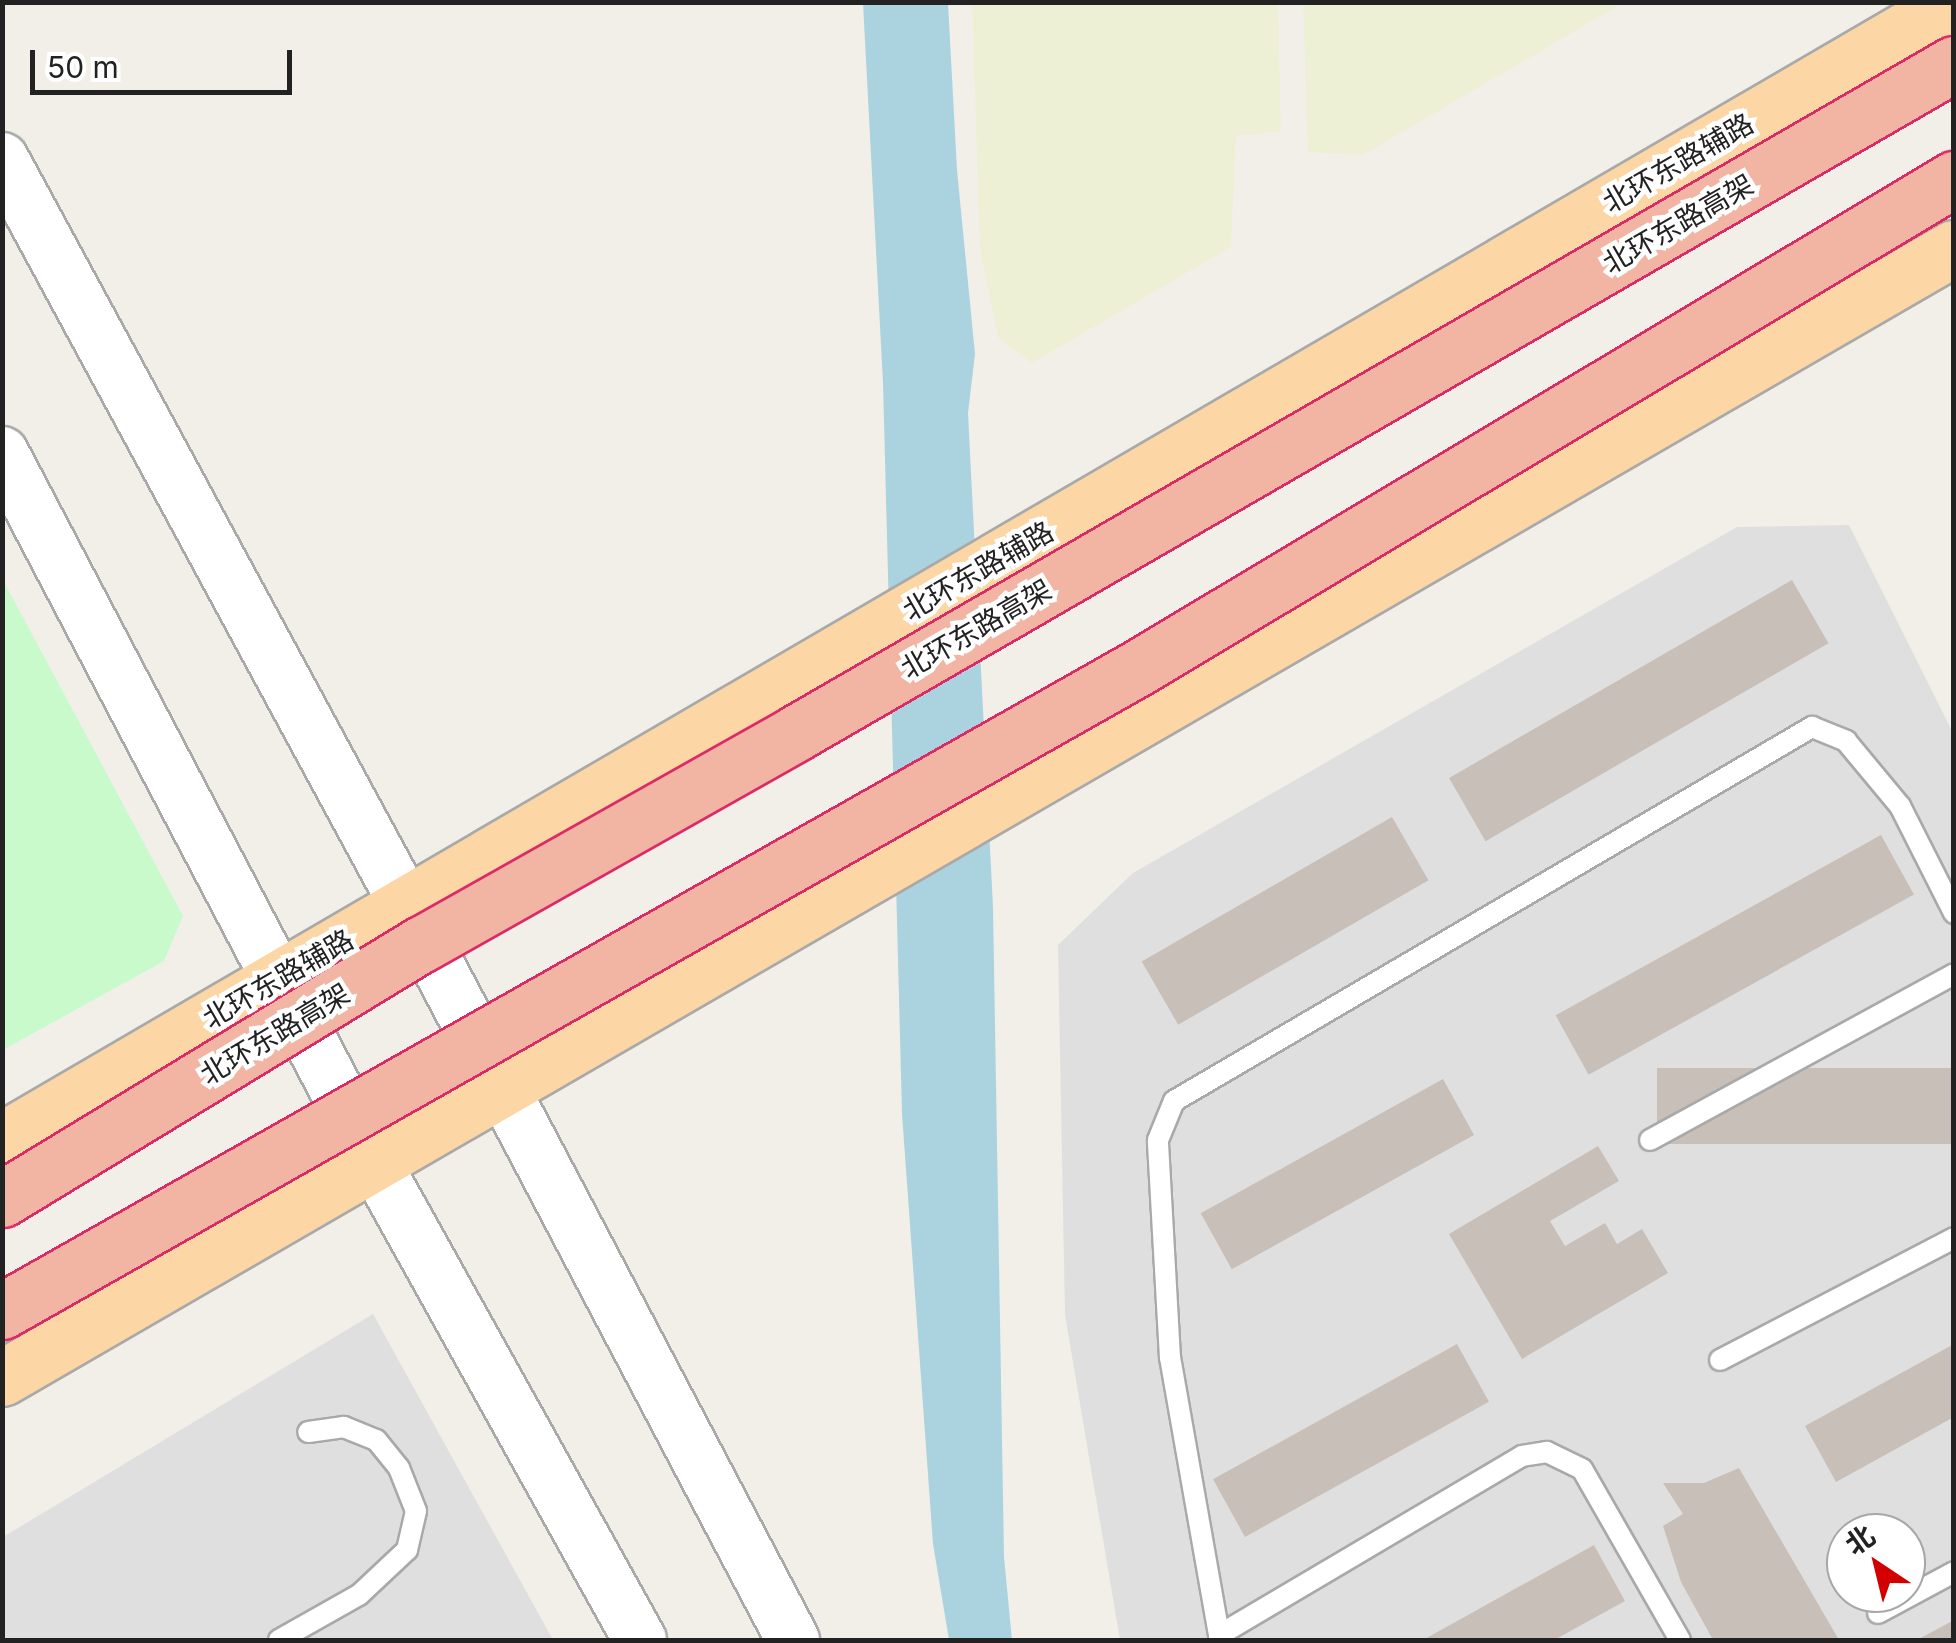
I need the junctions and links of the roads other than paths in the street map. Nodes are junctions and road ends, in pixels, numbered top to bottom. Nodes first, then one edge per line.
1 (1953, 2) edge
2 (1954, 64) edge
3 (2, 159) edge
4 (1954, 180) edge
5 (1954, 248) edge
6 (2, 453) edge
7 (406, 904) junction
8 (1954, 913) edge
9 (1954, 974) edge
10 (277, 980) junction
11 (501, 1088) junction
12 (2, 1140) edge
13 (1650, 1140) dead end
14 (374, 1162) junction
15 (2, 1199) edge
16 (1954, 1238) edge
17 (2, 1312) edge
18 (1720, 1360) dead end
19 (2, 1378) edge
20 (308, 1432) dead end
21 (1954, 1572) edge
22 (1878, 1614) dead end
23 (1217, 1639) edge
24 (279, 1640) edge
25 (640, 1640) edge
26 (794, 1640) edge
27 (1680, 1640) edge

1 - 7 main road, 北环东路辅路
2 - 15 highway, 北环东路高架, bridge
3 - 7 street
4 - 17 highway, bridge
5 - 11 main road
6 - 10 street
7 - 10 main road, 北环东路辅路
7 - 11 street
8 - 23 lane
9 - 13 lane
10 - 12 main road, 北环东路辅路
10 - 14 street
11 - 14 main road
11 - 26 street
14 - 19 main road
14 - 25 street
16 - 18 lane
20 - 24 lane
21 - 22 lane
23 - 27 lane

